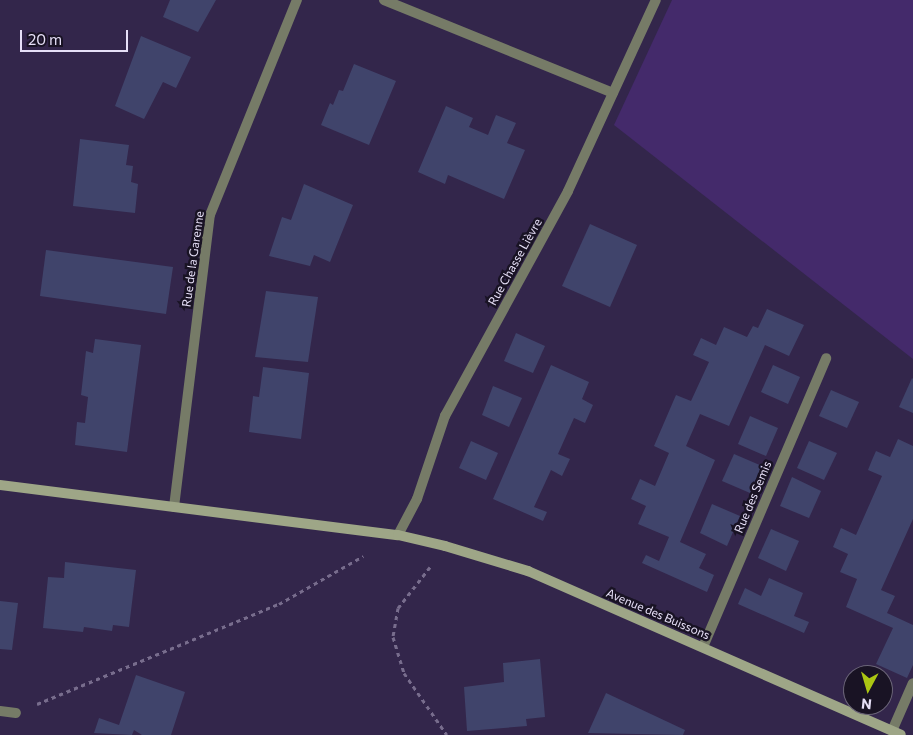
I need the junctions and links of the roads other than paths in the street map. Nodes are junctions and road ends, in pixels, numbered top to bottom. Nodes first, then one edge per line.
1 (297, 0) edge
2 (384, 0) edge
3 (656, 0) edge
4 (613, 93) junction
5 (826, 358) dead end
6 (0, 485) edge
7 (174, 507) junction
8 (398, 535) junction
9 (702, 647) junction
10 (913, 683) edge
11 (0, 711) edge
12 (16, 713) road end
13 (897, 733) edge

1 - 7 street, Rue de la Garenne
2 - 4 street
3 - 4 street, Rue Chasse Lièvre
4 - 8 street, Rue Chasse Lièvre
5 - 9 street, Rue des Semis
6 - 7 street, Avenue des Buissons
7 - 8 street, Avenue des Buissons
8 - 9 street, Avenue des Buissons
9 - 13 street, Avenue des Buissons
10 - 13 street
11 - 12 street

